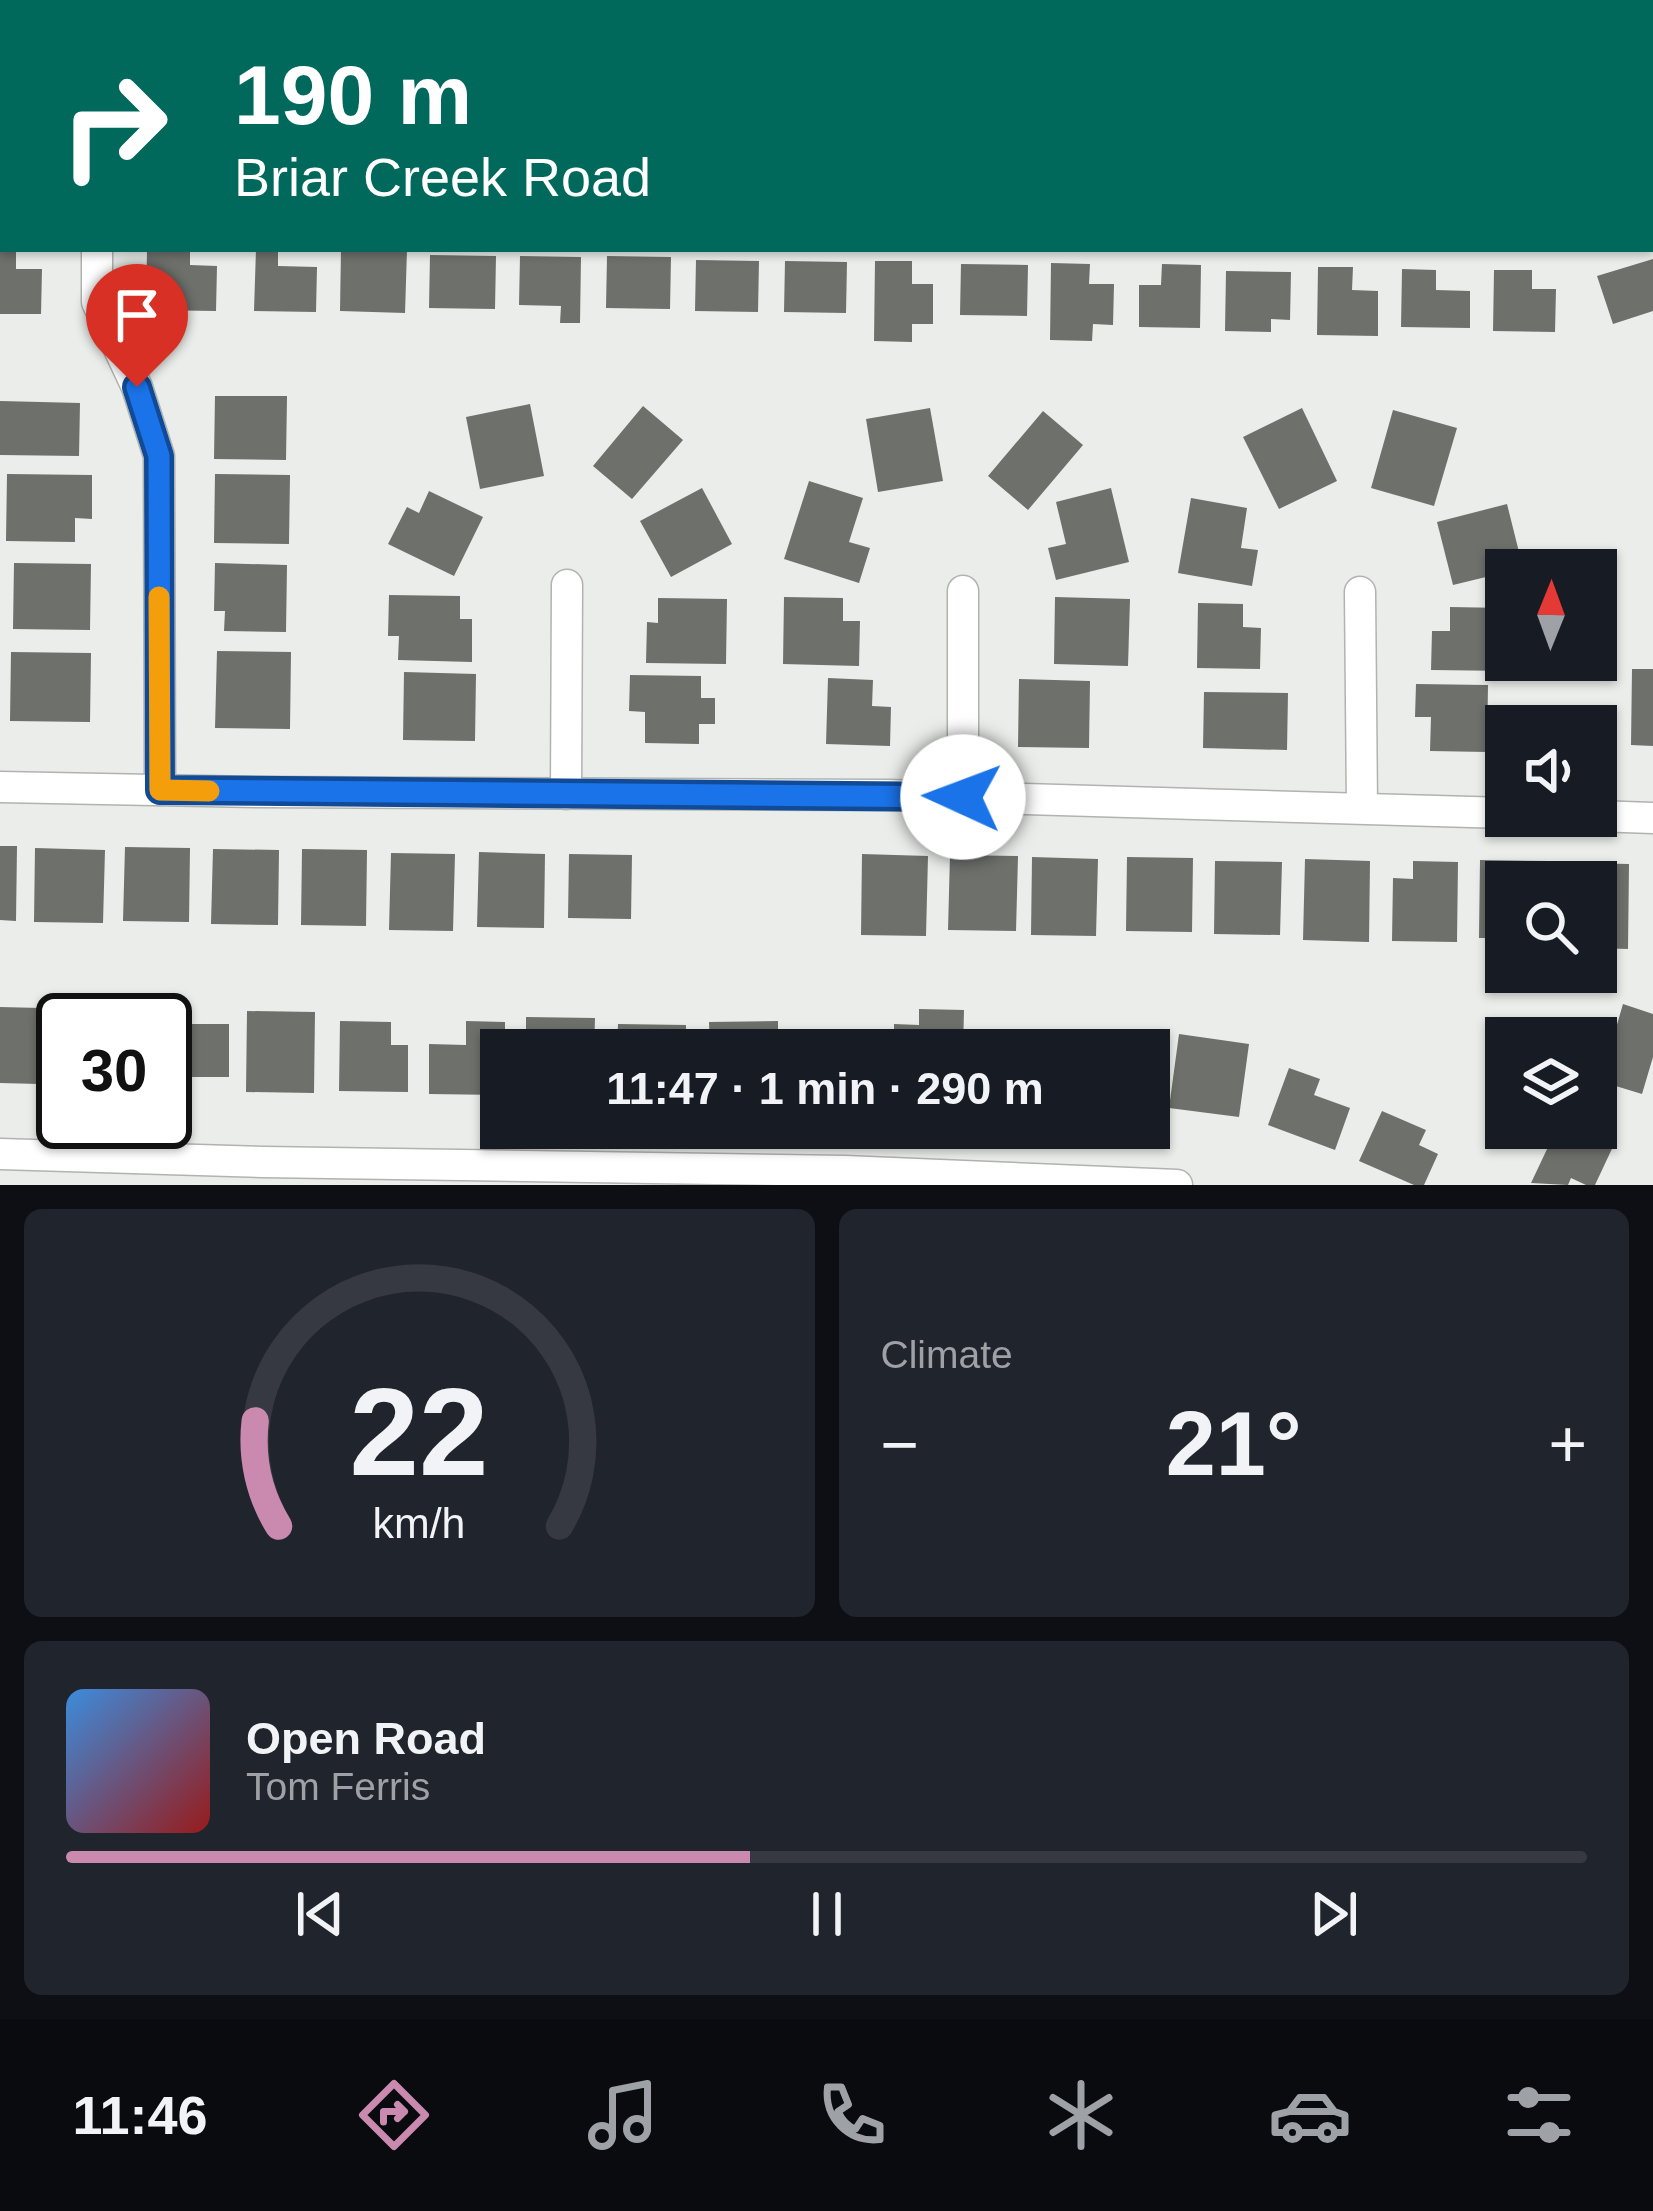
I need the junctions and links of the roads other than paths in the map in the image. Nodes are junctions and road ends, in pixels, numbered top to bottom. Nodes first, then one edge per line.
1 (97, 252) edge
2 (567, 585) dead end
3 (963, 591) dead end
4 (1360, 592) dead end
5 (0, 788) edge
6 (160, 790) junction
7 (566, 794) junction
8 (963, 797) junction
9 (1362, 808) junction
10 (1485, 812) edge
11 (1617, 817) edge
12 (1653, 818) edge
13 (0, 1154) edge
14 (263, 1174) edge
15 (1177, 1185) edge

1 - 6 street
2 - 7 street
3 - 8 street
4 - 9 street
5 - 6 street
6 - 7 street
7 - 8 street
8 - 9 street
9 - 10 street
11 - 12 street
13 - 14 street
14 - 15 street

